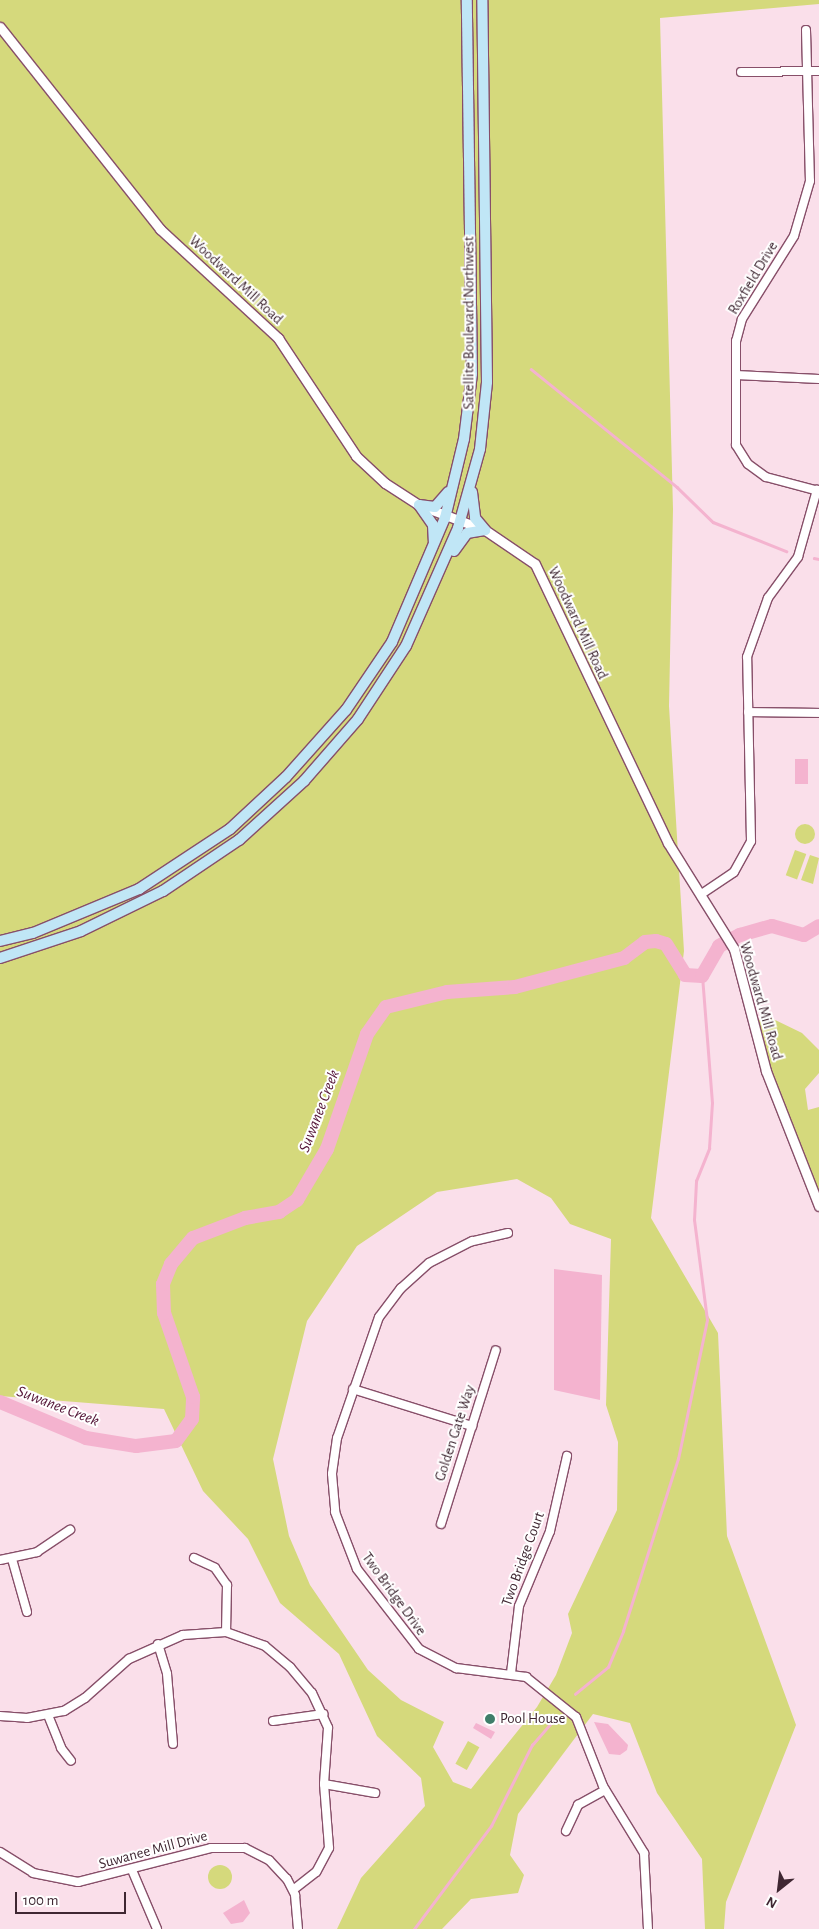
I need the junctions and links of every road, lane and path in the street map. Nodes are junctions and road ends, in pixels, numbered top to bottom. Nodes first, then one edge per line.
1 (467, 0) edge
2 (482, 0) edge
3 (0, 27) edge
4 (806, 30) dead end
5 (819, 71) edge
6 (741, 72) dead end
7 (807, 72) junction
8 (810, 181) junction
9 (819, 182) edge
10 (736, 376) junction
11 (819, 379) edge
12 (455, 478) junction
13 (472, 478) junction
14 (818, 491) edge
15 (419, 505) junction
16 (445, 518) junction
17 (459, 523) junction
18 (484, 530) junction
19 (433, 548) junction
20 (433, 591) junction
21 (748, 712) junction
22 (819, 713) edge
23 (703, 893) junction
24 (0, 941) edge
25 (0, 958) edge
26 (819, 1206) edge
27 (508, 1233) dead end
28 (496, 1350) dead end
29 (353, 1389) junction
30 (472, 1426) junction
31 (567, 1456) dead end
32 (441, 1524) dead end
33 (70, 1530) dead end
34 (194, 1558) dead end
35 (12, 1559) junction
36 (0, 1560) edge
37 (26, 1612) dead end
38 (226, 1632) junction
39 (158, 1644) junction
40 (512, 1672) junction
41 (324, 1714) junction
42 (48, 1715) junction
43 (0, 1716) edge
44 (273, 1721) dead end
45 (173, 1744) dead end
46 (71, 1761) dead end
47 (324, 1784) junction
48 (606, 1790) junction
49 (376, 1793) dead end
50 (566, 1831) dead end
51 (0, 1852) edge
52 (132, 1870) junction
53 (293, 1890) junction
54 (157, 1929) edge
55 (298, 1929) edge
56 (648, 1929) edge

1 - 12 main road, Satellite Boulevard Northwest
2 - 13 main road, Satellite Boulevard Northwest
3 - 15 street, Woodward Mill Road
4 - 7 street, Roxfield Drive
5 - 7 street
6 - 7 street
7 - 8 street, Roxfield Drive
8 - 9 street
8 - 10 street, Roxfield Drive
10 - 11 street
10 - 14 street, Roxfield Drive
12 - 15 main road
12 - 16 main road, Satellite Boulevard Northwest
13 - 17 main road, Satellite Boulevard Northwest
13 - 18 main road
14 - 21 street
15 - 16 street, Woodward Mill Road
15 - 19 main road
16 - 17 street, Woodward Mill Road
16 - 19 main road, Satellite Boulevard Northwest
17 - 18 street, Woodward Mill Road
17 - 20 main road, Satellite Boulevard Northwest
18 - 20 main road
18 - 23 street, Woodward Mill Road
19 - 24 main road, Satellite Boulevard Northwest
20 - 25 main road, Satellite Boulevard Northwest
21 - 22 street
21 - 23 street
23 - 26 street, Woodward Mill Road
27 - 29 street, Two Bridge Drive
28 - 30 street, Golden Gate Way
29 - 30 street
29 - 40 street, Two Bridge Drive
30 - 32 street, Golden Gate Way
31 - 40 street, Two Bridge Court
33 - 35 street
34 - 38 street
35 - 36 street
35 - 37 street
38 - 39 street
38 - 41 street
39 - 42 street
39 - 45 street
40 - 48 street, Two Bridge Drive
41 - 44 street
41 - 47 street
42 - 43 street
42 - 46 street
47 - 49 street
47 - 53 street
48 - 50 street
48 - 56 street, Two Bridge Drive
51 - 52 street, Suwanee Mill Drive
52 - 53 street, Suwanee Mill Drive
52 - 54 street
53 - 55 street

